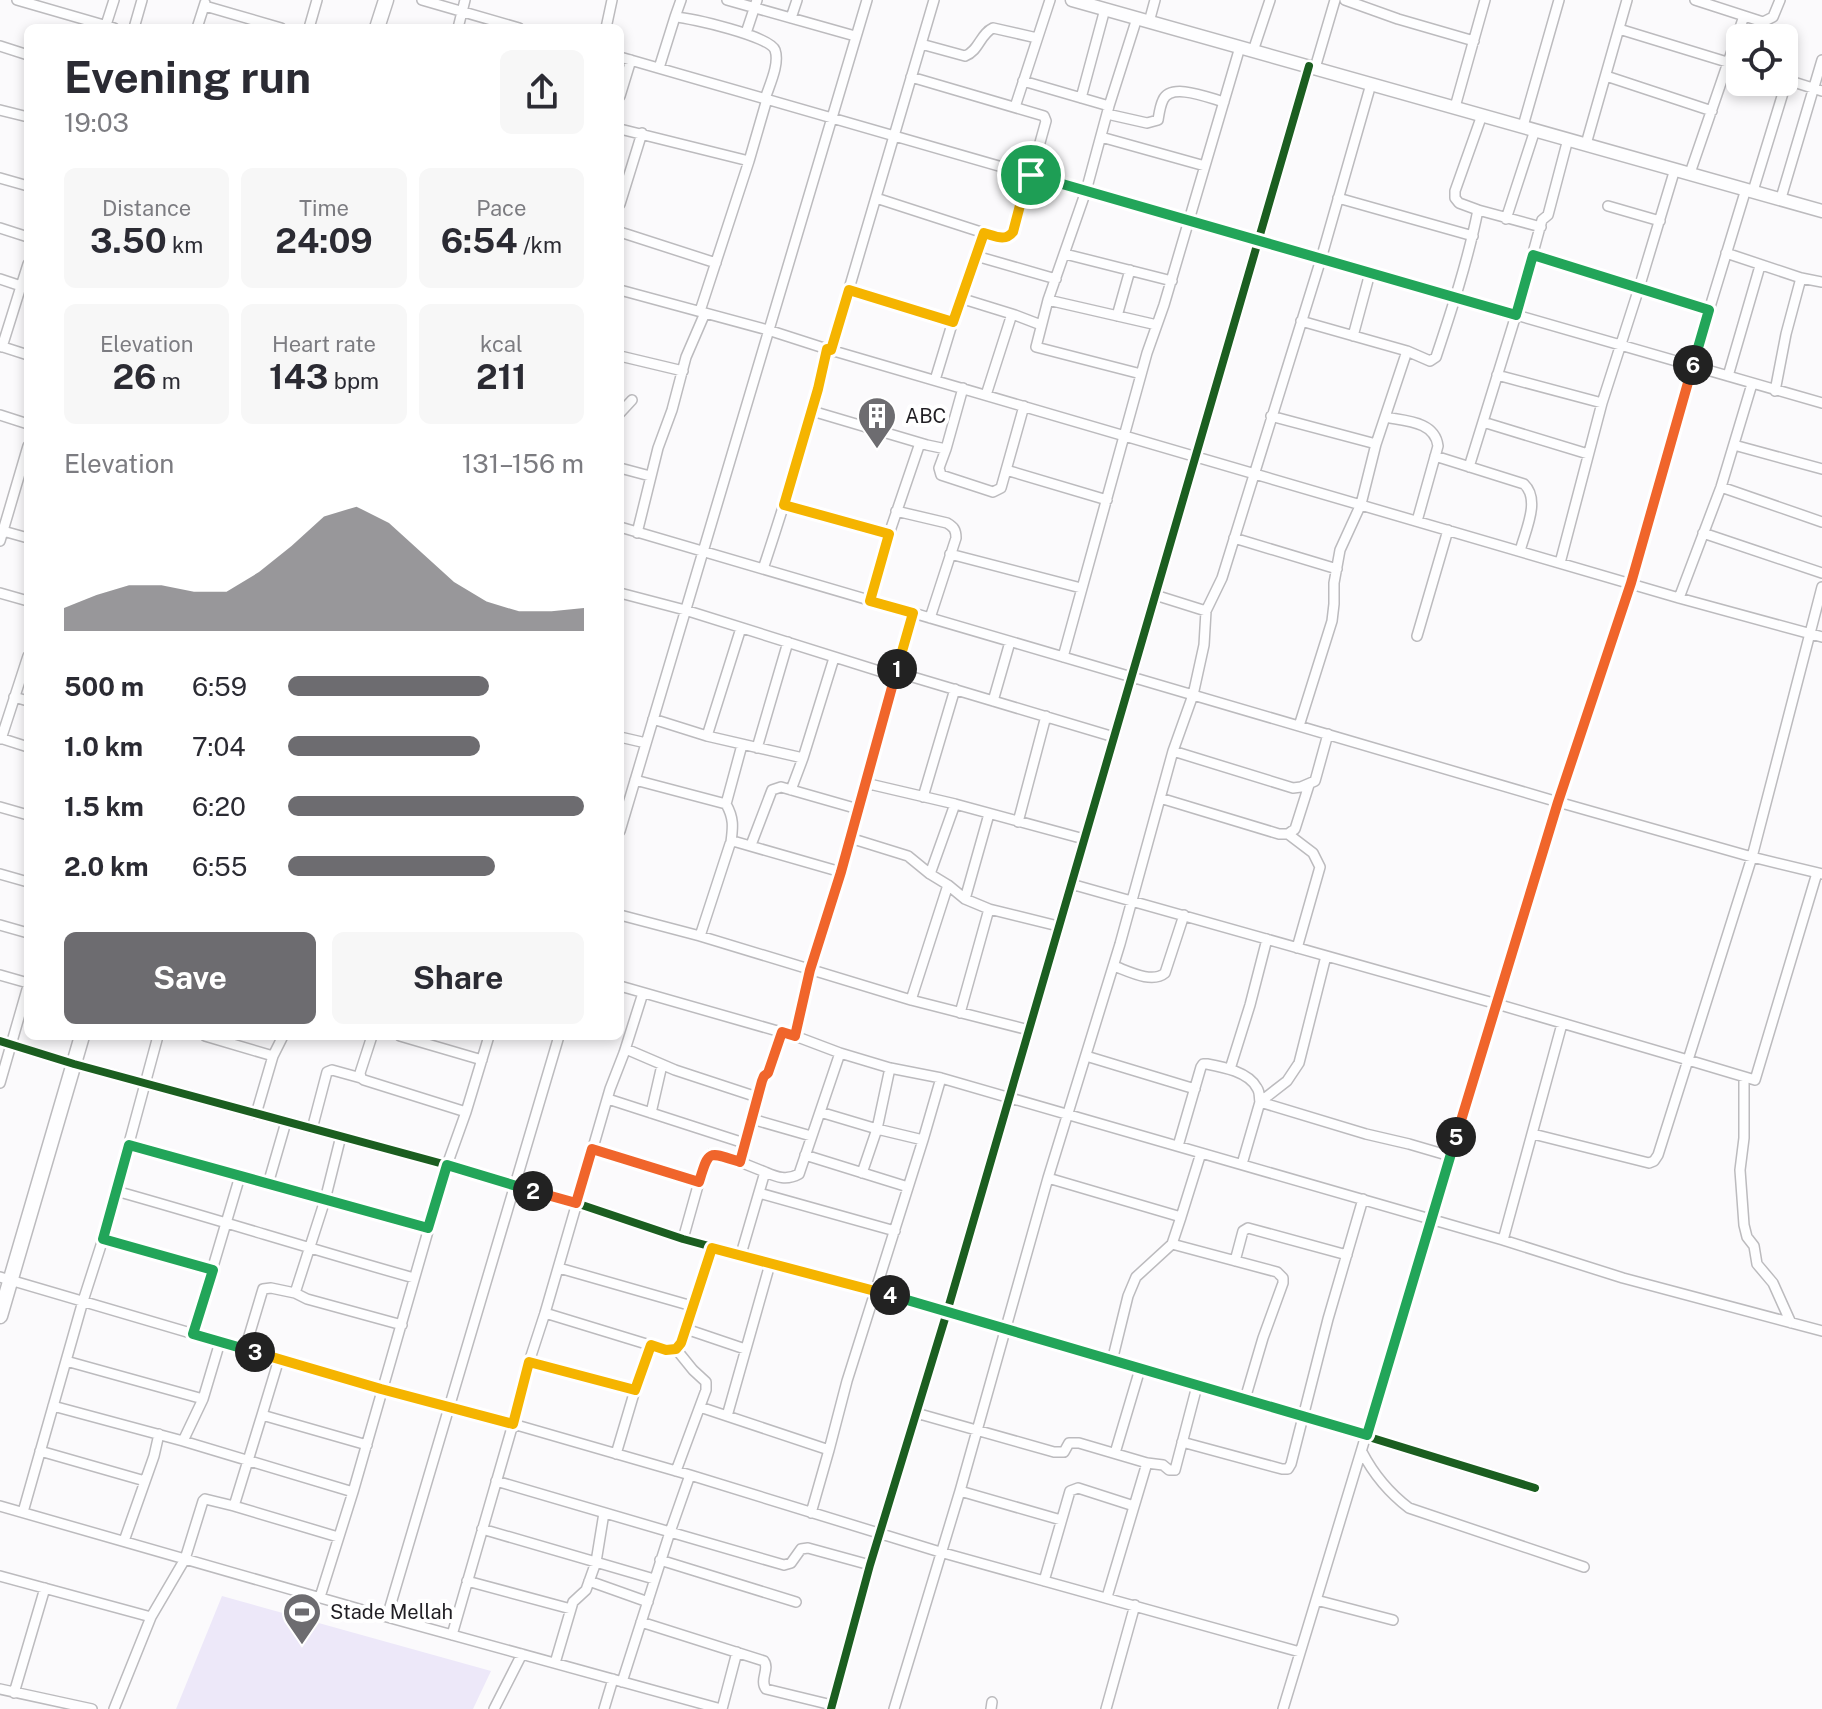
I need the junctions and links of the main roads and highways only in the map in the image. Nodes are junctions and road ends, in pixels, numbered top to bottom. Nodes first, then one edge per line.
1 (386, 0) edge
2 (378, 24) edge
3 (81, 1040) edge
4 (5, 1279) edge
5 (0, 1316) edge

1 - 2 main road
3 - 4 main road
4 - 5 main road

